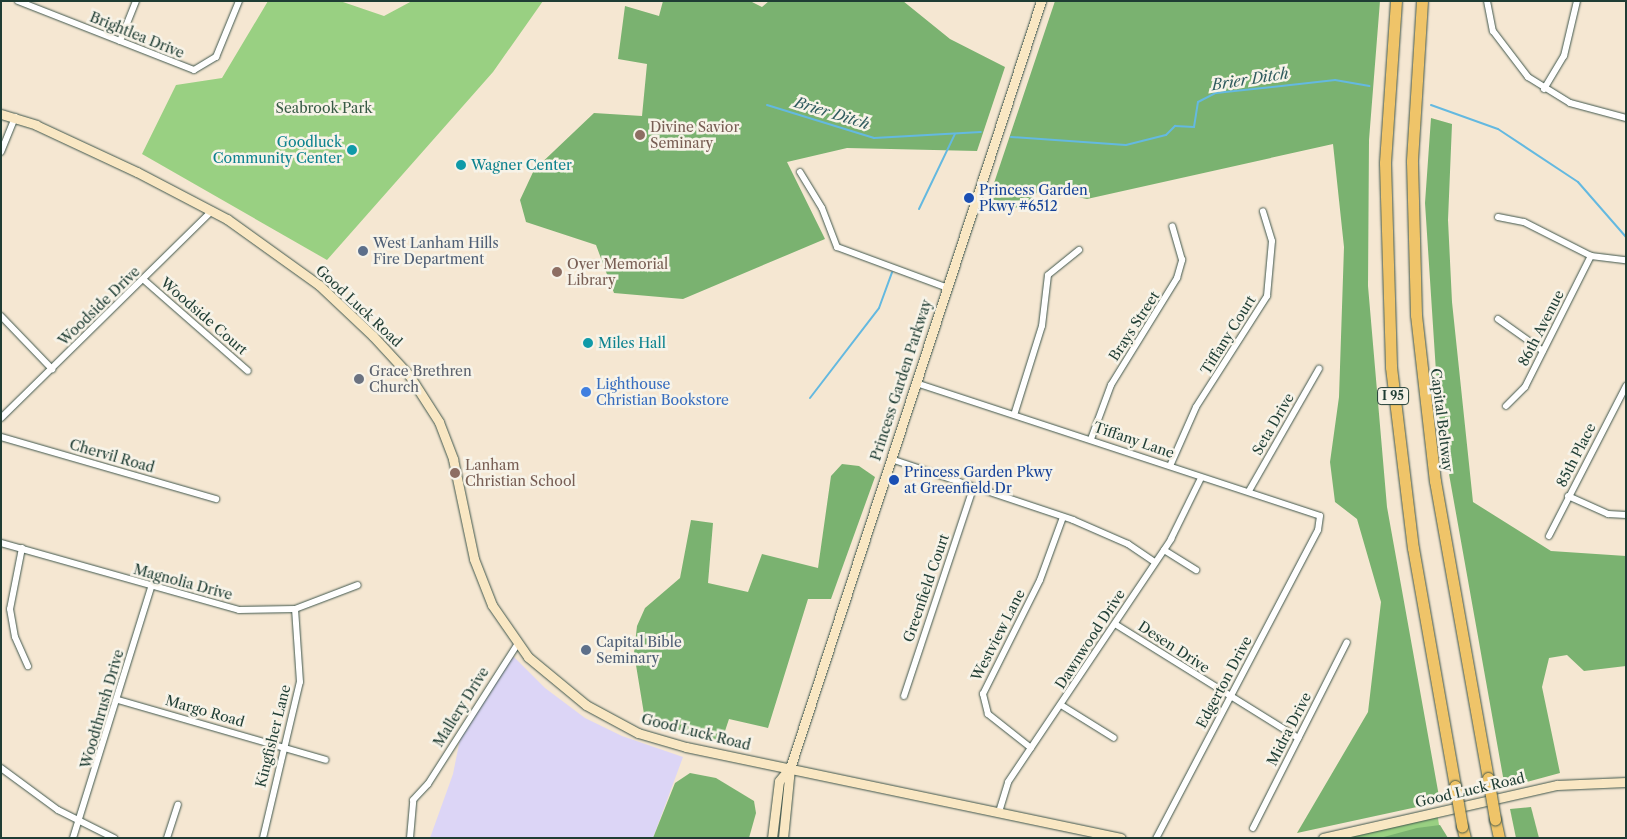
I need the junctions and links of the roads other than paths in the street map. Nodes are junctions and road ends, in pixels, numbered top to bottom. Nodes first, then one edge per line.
1 (18, 1) edge
2 (136, 1) edge
3 (239, 1) edge
4 (1041, 1) edge
5 (1396, 1) edge
6 (1422, 1) edge
7 (1487, 1) edge
8 (1577, 1) edge
9 (120, 41) junction
10 (1544, 89) junction
11 (1, 106) edge
12 (1, 114) edge
13 (15, 117) junction
14 (1626, 118) edge
15 (1, 152) edge
16 (800, 172) dead end
17 (212, 211) junction
18 (1263, 211) dead end
19 (1498, 217) dead end
20 (1172, 226) dead end
21 (1080, 250) dead end
22 (1591, 256) junction
23 (1626, 260) edge
24 (144, 280) junction
25 (945, 287) junction
26 (1, 316) edge
27 (1498, 319) dead end
28 (1543, 352) junction
29 (52, 369) junction
30 (1319, 369) dead end
31 (248, 372) dead end
32 (916, 383) junction
33 (1626, 386) edge
34 (1506, 406) dead end
35 (1014, 412) junction
36 (1, 418) edge
37 (1, 436) edge
38 (1091, 439) junction
39 (891, 459) junction
40 (1170, 466) junction
41 (1201, 478) junction
42 (973, 489) junction
43 (1249, 492) junction
44 (1568, 496) junction
45 (216, 499) dead end
46 (1626, 515) edge
47 (1063, 517) junction
48 (1549, 536) dead end
49 (1314, 537) joint
50 (1, 543) edge
51 (22, 548) junction
52 (1164, 550) junction
53 (1155, 562) junction
54 (1196, 570) dead end
55 (358, 585) dead end
56 (150, 587) junction
57 (295, 609) junction
58 (1115, 624) junction
59 (1347, 642) dead end
60 (517, 645) junction
61 (28, 666) dead end
62 (904, 696) dead end
63 (1230, 698) junction
64 (118, 700) junction
65 (1061, 705) junction
66 (1114, 738) dead end
67 (1298, 738) junction
68 (285, 746) junction
69 (1030, 748) junction
70 (326, 760) dead end
71 (1, 768) edge
72 (790, 768) junction
73 (1626, 782) edge
74 (178, 804) dead end
75 (999, 812) junction
76 (81, 824) junction
77 (1253, 828) dead end
78 (1464, 832) edge
79 (74, 838) edge
80 (114, 838) edge
81 (167, 838) edge
82 (263, 838) edge
83 (410, 838) edge
84 (772, 838) edge
85 (783, 838) edge
86 (1121, 838) edge
87 (1156, 838) edge
88 (1323, 838) edge
89 (1499, 838) edge

1 - 9 street, Brightlea Drive
2 - 9 street
3 - 9 street, Brightlea Drive
4 - 25 main road, Princess Garden Parkway
5 - 78 highway, I 95, bridge
6 - 89 highway, Capital Beltway / I 95, bridge
7 - 10 street
8 - 10 street
10 - 14 street
11 - 13 main road, Good Luck Road
12 - 13 main road, Good Luck Road
13 - 15 street
13 - 17 main road, Good Luck Road
16 - 25 street
17 - 24 street, Woodside Drive
17 - 60 main road, Good Luck Road
18 - 40 street, Tiffany Court
19 - 22 street
20 - 38 street, Brays Street
21 - 35 street
22 - 23 street
22 - 28 street, 86th Avenue
24 - 29 street, Woodside Drive
24 - 31 street, Woodside Court
25 - 32 main road, Princess Garden Parkway
26 - 29 street
27 - 28 street
28 - 34 street, 86th Avenue
29 - 36 street, Woodside Drive
30 - 43 street, Seta Drive
32 - 35 street, Tiffany Lane
32 - 39 main road, Princess Garden Parkway
33 - 44 street, 85th Place
35 - 38 street, Tiffany Lane
37 - 45 street, Chervil Road
38 - 40 street, Tiffany Lane
39 - 42 street
39 - 72 main road, Princess Garden Parkway
40 - 41 street, Tiffany Lane
41 - 43 street, Tiffany Lane
41 - 52 street, Dawnwood Drive
42 - 47 street
42 - 62 street, Greenfield Court
43 - 49 street, Tiffany Lane
44 - 46 street
44 - 48 street, 85th Place
47 - 53 street
47 - 69 street, Westview Lane
49 - 63 street, Edgerton Drive
50 - 51 street, Magnolia Drive
51 - 56 street, Magnolia Drive
51 - 61 street
52 - 53 street, Dawnwood Drive
52 - 54 street
53 - 58 street, Dawnwood Drive
55 - 57 street, Magnolia Drive
56 - 57 street, Magnolia Drive
56 - 64 street, Woodthrush Drive
57 - 68 street, Kingfisher Lane
58 - 63 street, Desen Drive
58 - 65 street, Dawnwood Drive
59 - 67 street, Midra Drive
60 - 72 main road, Good Luck Road
60 - 83 street, Mallery Drive
63 - 67 street, Desen Drive
63 - 87 street, Edgerton Drive
64 - 68 street, Margo Road
64 - 76 street, Woodthrush Drive
65 - 66 street
65 - 69 street, Dawnwood Drive
67 - 77 street, Midra Drive
68 - 70 street, Margo Road
68 - 82 street, Kingfisher Lane
69 - 75 street, Dawnwood Drive
71 - 76 street
72 - 75 main road, Good Luck Road
72 - 84 main road
72 - 85 main road
73 - 88 main road, Good Luck Road
74 - 81 street
75 - 86 main road, Good Luck Road
76 - 79 street, Woodthrush Drive
76 - 80 street

